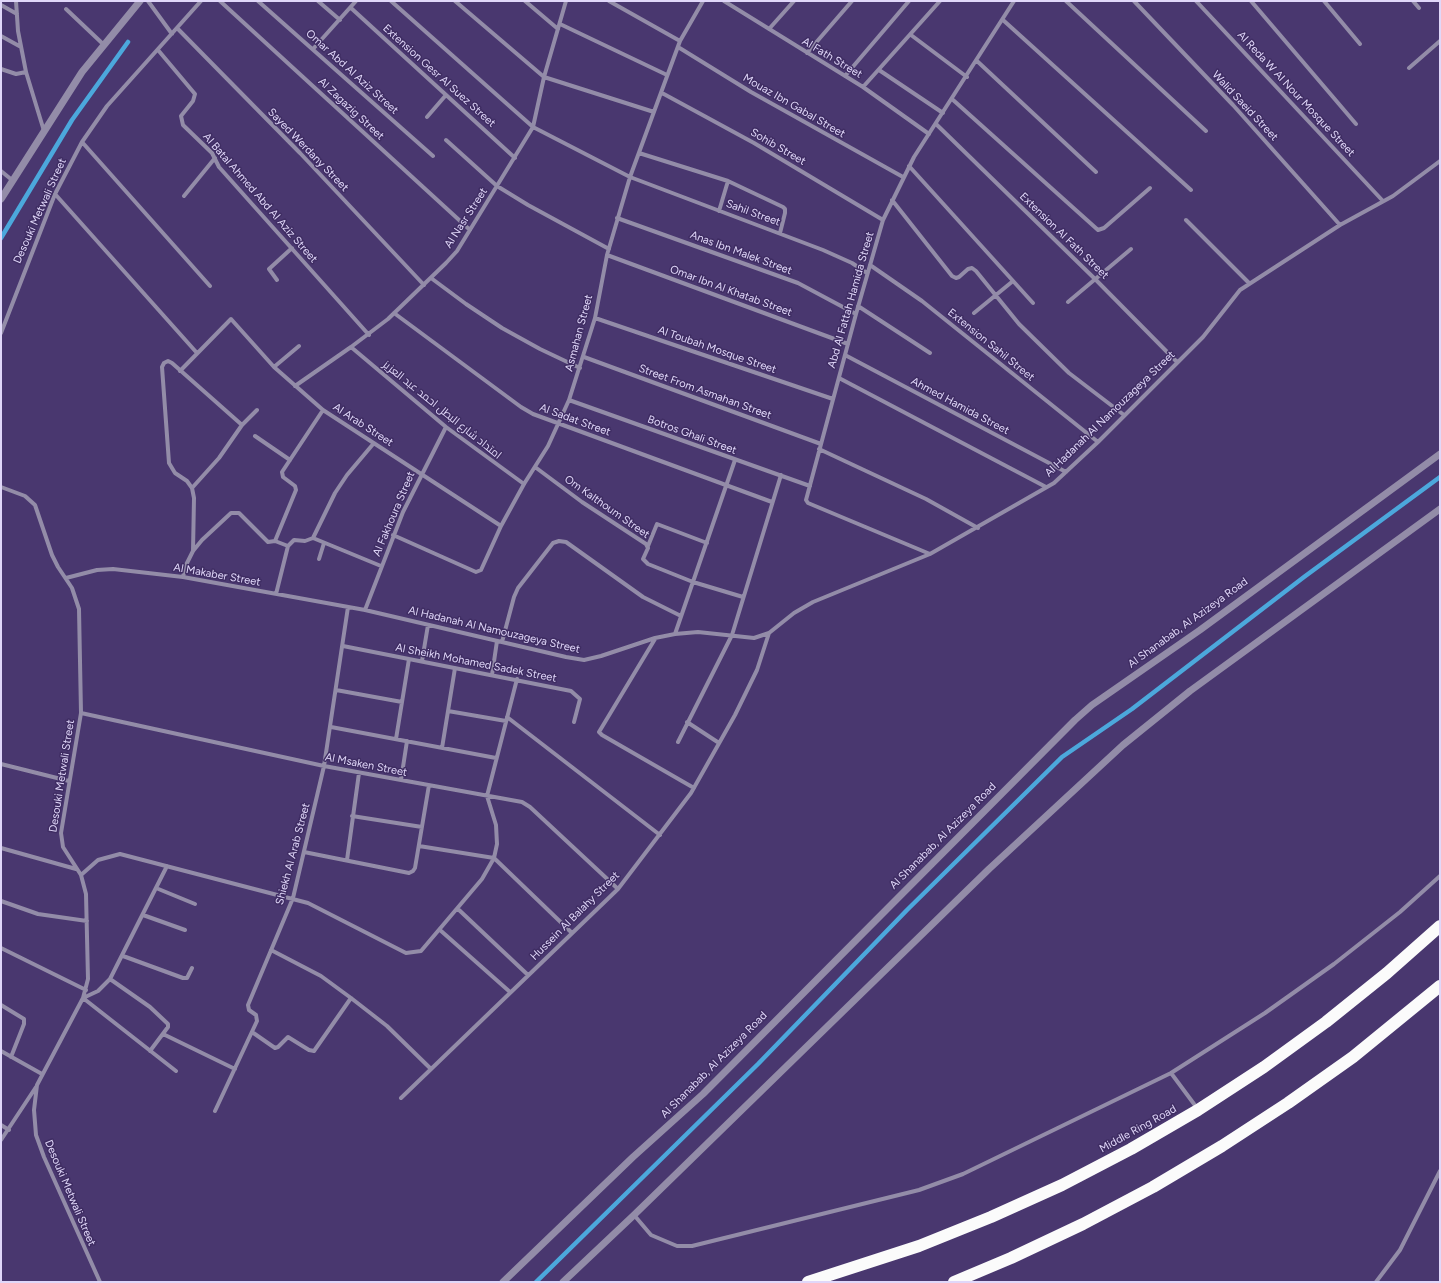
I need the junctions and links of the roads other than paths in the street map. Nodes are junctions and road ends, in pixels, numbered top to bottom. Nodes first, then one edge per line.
1 (16, 1) edge
2 (140, 1) edge
3 (148, 1) edge
4 (201, 1) edge
5 (220, 1) edge
6 (258, 1) edge
7 (318, 1) edge
8 (356, 1) edge
9 (391, 1) edge
10 (455, 1) edge
11 (525, 1) edge
12 (566, 1) edge
13 (609, 1) edge
14 (703, 1) edge
15 (794, 1) edge
16 (852, 1) edge
17 (909, 1) edge
18 (940, 1) edge
19 (1014, 1) edge
20 (1066, 1) edge
21 (1134, 1) edge
22 (1196, 1) edge
23 (1251, 1) edge
24 (1324, 1) edge
25 (1413, 1) edge
26 (727, 2) edge
27 (1, 5) edge
28 (350, 8) junction
29 (1419, 8) dead end
30 (66, 9) dead end
31 (17, 14) junction
32 (340, 20) junction
33 (1003, 20) junction
34 (560, 24) junction
35 (177, 28) junction
36 (558, 29) junction
37 (769, 29) junction
38 (172, 34) junction
39 (911, 35) junction
40 (1, 36) edge
41 (680, 41) junction
42 (1440, 41) edge
43 (103, 44) junction
44 (1360, 44) dead end
45 (21, 47) junction
46 (678, 47) junction
47 (313, 49) junction
48 (158, 50) junction
49 (807, 53) junction
50 (977, 61) junction
51 (1409, 68) dead end
52 (1, 69) edge
53 (879, 70) junction
54 (26, 72) junction
55 (667, 75) junction
56 (845, 76) junction
57 (967, 76) junction
58 (544, 77) junction
59 (863, 87) junction
60 (662, 93) junction
61 (446, 95) junction
62 (952, 98) junction
63 (654, 112) junction
64 (943, 113) junction
65 (427, 118) dead end
66 (936, 124) junction
67 (1356, 124) dead end
68 (533, 127) junction
69 (44, 131) junction
70 (1206, 131) dead end
71 (929, 134) junction
72 (446, 140) dead end
73 (82, 142) junction
74 (638, 153) junction
75 (433, 156) dead end
76 (215, 158) junction
77 (515, 158) junction
78 (1440, 161) edge
79 (909, 166) junction
80 (1, 171) edge
81 (1096, 172) dead end
82 (630, 177) junction
83 (903, 177) junction
84 (12, 180) junction
85 (728, 181) junction
86 (497, 186) junction
87 (1150, 188) dead end
88 (1191, 190) dead end
89 (55, 194) junction
90 (184, 196) dead end
91 (1, 199) edge
92 (892, 200) junction
93 (1382, 200) junction
94 (719, 211) junction
95 (617, 218) junction
96 (883, 220) junction
97 (1186, 220) dead end
98 (1340, 225) junction
99 (470, 230) junction
100 (780, 233) junction
101 (292, 248) junction
102 (609, 249) junction
103 (1131, 249) dead end
104 (607, 255) junction
105 (870, 265) junction
106 (867, 273) junction
107 (431, 278) junction
108 (1095, 279) junction
109 (278, 280) dead end
110 (1014, 281) junction
111 (1250, 283) junction
112 (424, 285) junction
113 (210, 286) dead end
114 (996, 295) junction
115 (1068, 302) dead end
116 (1033, 303) dead end
117 (858, 306) junction
118 (394, 313) junction
119 (974, 313) dead end
120 (856, 314) junction
121 (595, 318) junction
122 (1, 332) edge
123 (368, 335) junction
124 (848, 344) junction
125 (300, 346) dead end
126 (351, 347) junction
127 (197, 353) junction
128 (930, 353) dead end
129 (846, 355) junction
130 (584, 357) junction
131 (1177, 362) junction
132 (274, 367) junction
133 (580, 368) junction
134 (180, 371) junction
135 (839, 378) junction
136 (295, 386) junction
137 (833, 399) junction
138 (569, 400) junction
139 (256, 410) dead end
140 (323, 410) junction
141 (1124, 415) junction
142 (559, 424) junction
143 (242, 425) junction
144 (446, 427) junction
145 (255, 436) dead end
146 (1098, 442) junction
147 (374, 443) junction
148 (821, 444) junction
149 (819, 449) junction
150 (1440, 454) edge
151 (290, 460) junction
152 (736, 460) junction
153 (536, 467) junction
154 (1066, 472) junction
155 (421, 474) junction
156 (781, 475) junction
157 (524, 484) junction
158 (727, 486) junction
159 (810, 486) junction
160 (1, 487) edge
161 (1046, 487) junction
162 (192, 488) junction
163 (772, 502) junction
164 (1440, 509) edge
165 (500, 526) junction
166 (978, 528) junction
167 (393, 535) junction
168 (313, 538) junction
169 (275, 541) junction
170 (324, 542) junction
171 (706, 543) junction
172 (288, 546) junction
173 (648, 546) junction
174 (193, 551) junction
175 (930, 554) junction
176 (319, 559) dead end
177 (381, 566) junction
178 (183, 577) junction
179 (66, 578) junction
180 (693, 582) junction
181 (276, 594) junction
182 (743, 597) junction
183 (348, 607) junction
184 (365, 610) junction
185 (681, 616) junction
186 (428, 625) junction
187 (675, 634) junction
188 (769, 634) junction
189 (732, 636) junction
190 (655, 638) junction
191 (500, 642) junction
192 (343, 646) junction
193 (409, 659) junction
194 (422, 661) junction
195 (455, 668) junction
196 (492, 675) junction
197 (517, 679) junction
198 (336, 690) junction
199 (402, 702) junction
200 (448, 711) junction
201 (81, 713) junction
202 (507, 719) junction
203 (574, 722) dead end
204 (687, 722) junction
205 (331, 727) junction
206 (396, 740) junction
207 (407, 742) junction
208 (678, 742) dead end
209 (720, 743) junction
210 (442, 748) junction
211 (496, 758) junction
212 (1, 764) edge
213 (324, 766) junction
214 (358, 773) junction
215 (401, 780) junction
216 (69, 781) junction
217 (429, 786) junction
218 (694, 788) junction
219 (487, 796) junction
220 (352, 816) junction
221 (422, 827) junction
222 (660, 836) junction
223 (419, 846) junction
224 (1, 848) edge
225 (304, 852) junction
226 (494, 858) junction
227 (346, 860) junction
228 (167, 866) junction
229 (76, 869) junction
230 (81, 875) junction
231 (1440, 876) edge
232 (156, 888) junction
233 (618, 889) junction
234 (293, 898) junction
235 (1, 901) edge
236 (195, 904) dead end
237 (458, 908) junction
238 (143, 915) junction
239 (87, 921) junction
240 (1440, 926) edge
241 (185, 930) dead end
242 (440, 930) junction
243 (572, 933) junction
244 (1, 948) edge
245 (272, 950) junction
246 (123, 956) junction
247 (192, 968) dead end
248 (528, 975) junction
249 (110, 979) junction
250 (1440, 986) edge
251 (86, 990) junction
252 (510, 992) junction
253 (83, 998) junction
254 (351, 998) junction
255 (1, 1005) edge
256 (252, 1032) junction
257 (163, 1034) junction
258 (1, 1051) edge
259 (150, 1051) junction
260 (11, 1057) junction
261 (235, 1069) junction
262 (431, 1069) junction
263 (176, 1071) dead end
264 (1171, 1073) junction
265 (42, 1074) junction
266 (37, 1085) junction
267 (401, 1098) dead end
268 (1198, 1110) junction
269 (215, 1111) dead end
270 (1, 1125) edge
271 (9, 1130) junction
272 (1, 1140) edge
273 (1440, 1171) edge
274 (634, 1215) junction
275 (100, 1282) edge
276 (503, 1282) edge
277 (563, 1282) edge
278 (808, 1282) edge
279 (954, 1282) edge
280 (1376, 1282) edge

1 - 31 street
2 - 43 street
3 - 38 street
4 - 35 street, Desouki Metwali Street
5 - 99 street, Al Zagazig Street
6 - 47 street, Omar Abd Al Aziz Street
7 - 32 street
8 - 28 street
9 - 68 street, Sahil Street
10 - 58 street
11 - 36 street
12 - 34 street, Al Nasr Street
13 - 41 street
14 - 41 street, Asmahan Street
15 - 37 street
16 - 49 street
17 - 56 street
18 - 39 street
19 - 33 street, Abd Al Fattah Hamida Street
20 - 70 street
21 - 98 street, Walid Saeid Street
22 - 93 street, Al Reda W Al Nour Mosque Street
23 - 67 street
24 - 44 street
25 - 29 street
26 - 37 street, Al Fath Street
27 - 31 street
28 - 32 street
28 - 61 street, Extension Gesr Al Suez Street
30 - 43 street
31 - 45 street
32 - 47 street
33 - 50 street, Abd Al Fattah Hamida Street
33 - 88 street
34 - 36 street, Al Nasr Street
34 - 55 street
35 - 38 street, Desouki Metwali Street
35 - 112 street, Sayed Werdany Street
36 - 58 street, Al Nasr Street
37 - 49 street, Al Fath Street
38 - 48 street, Desouki Metwali Street
39 - 53 street
39 - 57 street
40 - 45 street
41 - 46 street, Asmahan Street
42 - 51 street
43 - 69 street
45 - 54 street
46 - 55 street, Asmahan Street
46 - 83 street, Mouaz Ibn Gabal Street
47 - 75 street, Omar Abd Al Aziz Street
48 - 73 street, Desouki Metwali Street
48 - 76 street, Al Batal Ahmed Abd Al Aziz Street
49 - 56 street, Al Fath Street
50 - 57 street, Abd Al Fattah Hamida Street
50 - 81 street
52 - 54 street
53 - 59 street
53 - 64 street
54 - 69 street
55 - 60 street, Asmahan Street
56 - 59 street, Al Fath Street
57 - 62 street, Abd Al Fattah Hamida Street
58 - 63 street
58 - 68 street, Al Nasr Street
59 - 71 street, Al Fath Street
60 - 63 street, Asmahan Street
60 - 96 street, Sohib Street
61 - 65 street
61 - 77 street, Extension Gesr Al Suez Street
62 - 64 street, Abd Al Fattah Hamida Street
62 - 87 street
63 - 74 street, Asmahan Street
64 - 66 street, Abd Al Fattah Hamida Street
66 - 71 street, Abd Al Fattah Hamida Street
66 - 108 street, Extension Al Fath Street
68 - 77 street, Al Nasr Street
68 - 82 street, Sahil Street
69 - 84 street
71 - 79 street, Abd Al Fattah Hamida Street
72 - 86 street
73 - 89 street, Desouki Metwali Street
73 - 113 street
74 - 82 street, Asmahan Street
74 - 85 street
76 - 90 street
76 - 101 street, Al Batal Ahmed Abd Al Aziz Street
77 - 86 street, Al Nasr Street
78 - 93 street, Al Hadanah Al Namouzageya Street
79 - 83 street, Abd Al Fattah Hamida Street
79 - 110 street
80 - 84 street
82 - 94 street, Sahil Street
82 - 95 street, Asmahan Street
83 - 92 street, Abd Al Fattah Hamida Street
84 - 91 street
85 - 94 street
85 - 100 street
86 - 99 street, Al Nasr Street
86 - 102 street
89 - 122 street, Desouki Metwali Street
89 - 127 street
92 - 96 street, Abd Al Fattah Hamida Street
92 - 114 street
93 - 98 street, Al Hadanah Al Namouzageya Street
94 - 100 street, Sahil Street
95 - 102 street, Asmahan Street
95 - 120 street, Anas Ibn Malek Street
96 - 105 street, Abd Al Fattah Hamida Street
97 - 111 street
98 - 111 street, Al Hadanah Al Namouzageya Street
99 - 107 street, Al Nasr Street
100 - 106 street, Sahil Street
101 - 109 street
101 - 123 street, Al Batal Ahmed Abd Al Aziz Street
102 - 104 street, Asmahan Street
103 - 108 street
104 - 121 street, Asmahan Street
104 - 124 street, Omar Ibn Al Khatab Street
105 - 106 street, Abd Al Fattah Hamida Street
105 - 146 street, Extension Sahil Street
106 - 117 street, Abd Al Fattah Hamida Street
107 - 112 street, Al Nasr Street
107 - 133 street
108 - 115 street
108 - 131 street, Extension Al Fath Street
110 - 114 street
110 - 116 street
111 - 131 street, Al Hadanah Al Namouzageya Street
112 - 118 street, Al Nasr Street
114 - 119 street
114 - 141 street
117 - 120 street, Abd Al Fattah Hamida Street
117 - 128 street
118 - 123 street, Al Nasr Street
118 - 142 street, Al Sadat Street
120 - 124 street, Abd Al Fattah Hamida Street
121 - 130 street, Asmahan Street
121 - 137 street, Al Toubah Mosque Street
123 - 126 street, Al Nasr Street
124 - 129 street, Abd Al Fattah Hamida Street
125 - 132 street
126 - 136 street, Al Nasr Street
126 - 144 street, امتداد شارع البطل احمد عبد العزيز
127 - 132 street, Al Arab Street
127 - 134 street
129 - 135 street, Abd Al Fattah Hamida Street
129 - 154 street, Ahmed Hamida Street
130 - 133 street, Asmahan Street
130 - 148 street, Street From Asmahan Street
131 - 141 street, Al Hadanah Al Namouzageya Street
132 - 136 street, Al Arab Street
133 - 138 street, Asmahan Street
134 - 143 street
134 - 162 street
135 - 137 street, Abd Al Fattah Hamida Street
135 - 161 street
136 - 140 street, Al Arab Street
137 - 148 street, Abd Al Fattah Hamida Street
138 - 142 street, Asmahan Street
138 - 152 street, Botros Ghali Street
139 - 143 street
140 - 147 street, Al Arab Street
140 - 151 street
141 - 146 street, Al Hadanah Al Namouzageya Street
142 - 153 street, Asmahan Street
142 - 158 street, Al Sadat Street
143 - 162 street
144 - 155 street, Al Fakhoura Street
144 - 157 street, امتداد شارع البطل احمد عبد العزيز
145 - 151 street
146 - 154 street, Al Hadanah Al Namouzageya Street
147 - 155 street, Al Arab Street
147 - 168 street
148 - 149 street, Abd Al Fattah Hamida Street
149 - 159 street, Abd Al Fattah Hamida Street
149 - 166 street
150 - 276 street, Al Shanabab, Al Azizeya Road
151 - 169 street
152 - 156 street, Botros Ghali Street
152 - 158 street
153 - 157 street, Asmahan Street
153 - 173 street, Om Kalthoum Street
154 - 161 street, Al Hadanah Al Namouzageya Street
155 - 165 street, Al Arab Street
155 - 167 street, Al Fakhoura Street
156 - 159 street, Botros Ghali Street
156 - 163 street
157 - 165 street, Asmahan Street
158 - 163 street, Al Sadat Street
158 - 171 street
159 - 175 street, Abd Al Fattah Hamida Street
160 - 179 street, Desouki Metwali Street
161 - 166 street, Al Hadanah Al Namouzageya Street
162 - 174 street
163 - 182 street
164 - 274 street
165 - 167 street, Asmahan Street
166 - 175 street, Al Hadanah Al Namouzageya Street
167 - 177 street, Al Fakhoura Street
168 - 170 street
168 - 172 street
169 - 172 street
169 - 174 street
170 - 176 street
170 - 177 street
171 - 173 street
171 - 180 street
172 - 181 street
173 - 180 street, Om Kalthoum Street
174 - 178 street
175 - 188 street, Al Hadanah Al Namouzageya Street
177 - 184 street, Al Fakhoura Street
178 - 179 street, Al Makaber Street
178 - 181 street, Al Makaber Street
179 - 201 street, Desouki Metwali Street
180 - 182 street, Om Kalthoum Street
180 - 185 street
181 - 183 street, Al Makaber Street
182 - 189 street
183 - 184 street, Al Makaber Street
183 - 192 street, Shiekh Al Arab Street
184 - 186 street, Al Hadanah Al Namouzageya Street
185 - 187 street
185 - 191 street
186 - 191 street, Al Hadanah Al Namouzageya Street
186 - 194 street
187 - 189 street, Al Hadanah Al Namouzageya Street
187 - 190 street, Al Hadanah Al Namouzageya Street
188 - 189 street, Al Hadanah Al Namouzageya Street
188 - 209 street, Hussein Al Balahy Street
189 - 204 street
190 - 191 street, Al Hadanah Al Namouzageya Street
190 - 218 street
191 - 196 street
192 - 193 street, Al Sheikh Mohamed Sadek Street
192 - 198 street, Shiekh Al Arab Street
193 - 194 street, Al Sheikh Mohamed Sadek Street
193 - 199 street
194 - 195 street, Al Sheikh Mohamed Sadek Street
195 - 196 street, Al Sheikh Mohamed Sadek Street
195 - 200 street
196 - 197 street, Al Sheikh Mohamed Sadek Street
197 - 202 street
197 - 203 street, Al Sheikh Mohamed Sadek Street
198 - 199 street
198 - 205 street, Shiekh Al Arab Street
199 - 206 street
200 - 202 street
200 - 210 street
201 - 213 street, Al Msaken Street
201 - 216 street, Desouki Metwali Street
202 - 211 street
202 - 222 street
204 - 208 street
204 - 209 street
205 - 206 street
205 - 213 street, Shiekh Al Arab Street
206 - 207 street
207 - 210 street
207 - 215 street
209 - 218 street, Hussein Al Balahy Street
210 - 211 street
211 - 219 street
212 - 216 street
213 - 214 street, Al Msaken Street
213 - 225 street, Shiekh Al Arab Street
214 - 215 street, Al Msaken Street
214 - 220 street
215 - 217 street, Al Msaken Street
216 - 229 street, Desouki Metwali Street
217 - 219 street, Al Msaken Street
217 - 221 street
218 - 222 street, Hussein Al Balahy Street
219 - 226 street
219 - 233 street, Al Msaken Street
220 - 221 street
220 - 227 street
221 - 223 street
222 - 233 street, Hussein Al Balahy Street
223 - 226 street
223 - 227 street
224 - 229 street
225 - 227 street
225 - 234 street, Shiekh Al Arab Street
226 - 237 street
226 - 243 street
228 - 230 street
228 - 232 street
228 - 234 street
229 - 230 street, Desouki Metwali Street
230 - 239 street, Desouki Metwali Street
231 - 264 street
232 - 236 street
232 - 238 street
233 - 243 street, Hussein Al Balahy Street
234 - 242 street
234 - 245 street, Shiekh Al Arab Street
235 - 239 street
237 - 242 street
237 - 248 street
238 - 241 street
238 - 246 street
239 - 251 street, Desouki Metwali Street
240 - 268 highway, Middle Ring Road
242 - 252 street
243 - 248 street, Hussein Al Balahy Street
244 - 251 street
245 - 254 street
245 - 256 street, Shiekh Al Arab Street
246 - 247 street
246 - 249 street
248 - 252 street, Hussein Al Balahy Street
249 - 253 street
249 - 257 street
250 - 279 highway
251 - 253 street, Desouki Metwali Street
252 - 262 street, Hussein Al Balahy Street
253 - 259 street
253 - 265 street, Desouki Metwali Street
254 - 256 street
254 - 262 street
255 - 260 street
256 - 261 street, Shiekh Al Arab Street
257 - 259 street
257 - 261 street
258 - 260 street
259 - 263 street
260 - 265 street
261 - 269 street, Shiekh Al Arab Street
262 - 267 street, Hussein Al Balahy Street
264 - 268 street
264 - 274 street
265 - 266 street, Desouki Metwali Street
266 - 271 street
266 - 275 street, Desouki Metwali Street
268 - 278 highway, Middle Ring Road
270 - 271 street
271 - 272 street
273 - 280 street
274 - 277 street

